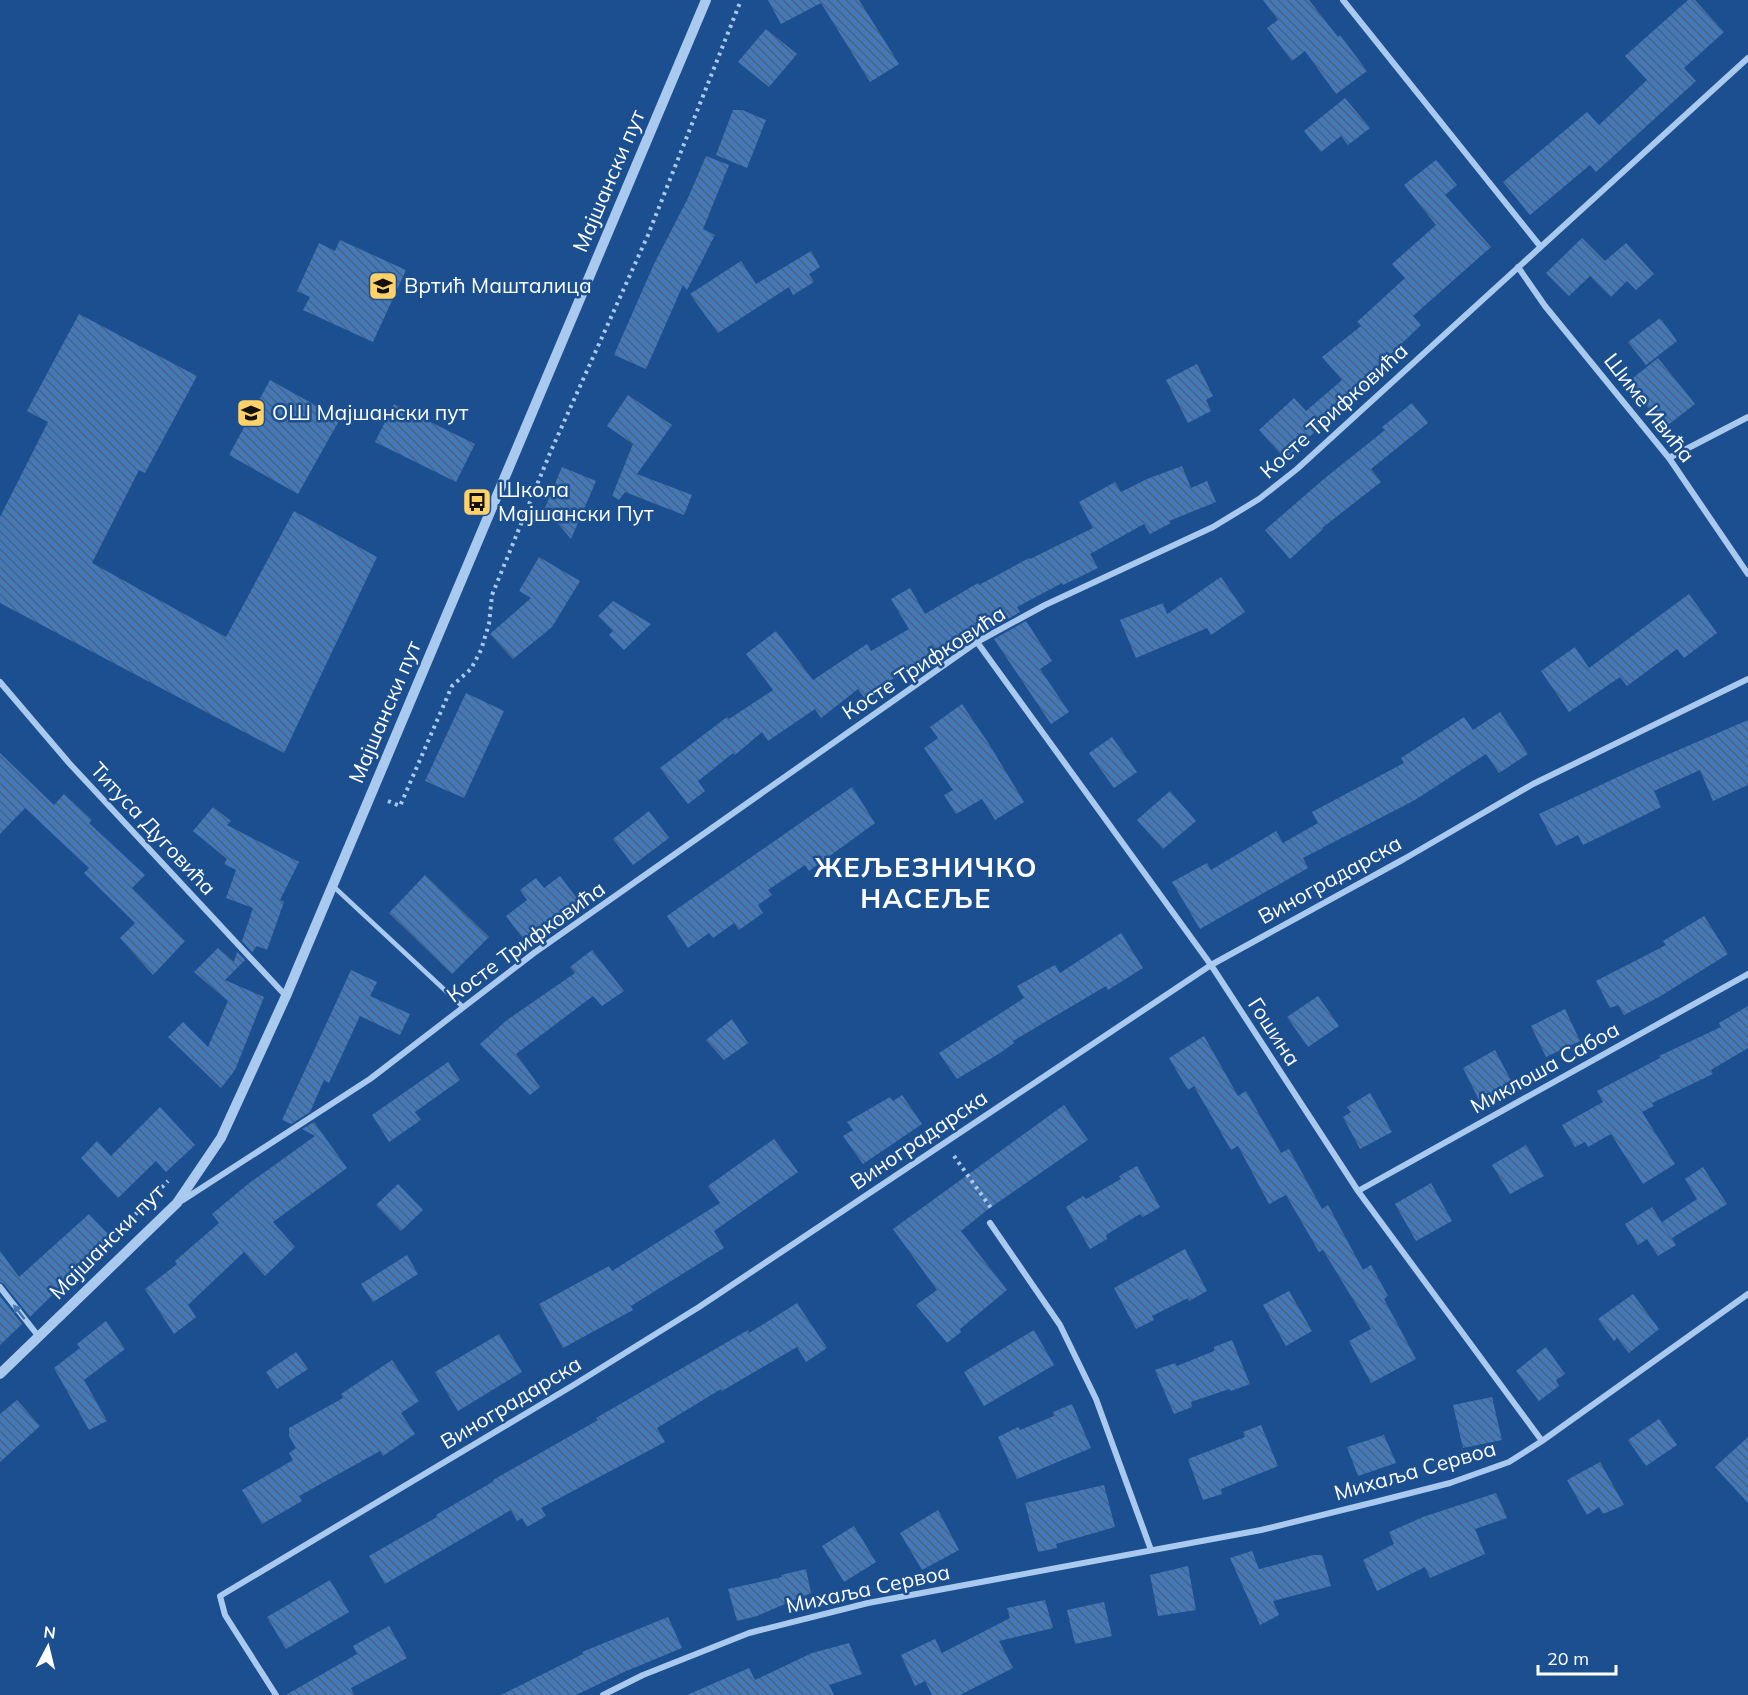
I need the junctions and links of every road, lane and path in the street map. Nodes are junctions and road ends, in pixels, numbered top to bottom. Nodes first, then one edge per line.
1 (706, 0) edge
2 (741, 0) edge
3 (1343, 0) edge
4 (1748, 58) edge
5 (1540, 246) junction
6 (1518, 267) junction
7 (1748, 417) edge
8 (1669, 458) junction
9 (1748, 574) edge
10 (977, 642) junction
11 (1748, 679) edge
12 (0, 682) edge
13 (371, 794) junction
14 (333, 885) junction
15 (1211, 965) junction
16 (1748, 974) edge
17 (286, 996) junction
18 (463, 1007) junction
19 (945, 1143) junction
20 (173, 1175) dead end
21 (1358, 1191) junction
22 (177, 1203) junction
23 (990, 1223) joint
24 (117, 1233) dead end
25 (0, 1287) edge
26 (1748, 1294) edge
27 (39, 1337) junction
28 (0, 1374) edge
29 (1542, 1441) junction
30 (1151, 1550) junction
31 (276, 1695) edge
32 (603, 1695) edge

1 - 13 street, Мајшански пут
2 - 13 path
3 - 5 street
4 - 5 street, Косте Трифковића
5 - 6 street, Косте Трифковића
6 - 8 street, Шиме Ивића
6 - 10 street, Косте Трифковића
7 - 8 street
8 - 9 street, Шиме Ивића
10 - 15 street, Гошина
10 - 18 street, Косте Трифковића
11 - 15 street, Виноградарска
12 - 17 street, Титуса Дуговића
13 - 14 street, Мајшански пут
14 - 17 street, Мајшански пут
14 - 18 lane
15 - 19 street, Виноградарска
15 - 21 street, Гошина
16 - 21 street, Миклоша Сабоа
17 - 22 street, Мајшански пут
18 - 22 street, Косте Трифковића
19 - 23 path
19 - 31 street, Виноградарска
20 - 24 path
21 - 29 street, Гошина
22 - 27 street, Мајшански пут
23 - 30 street
27 -> 25 street
26 - 29 street, Михаља Сервоа
27 - 28 street, Мајшански пут
29 - 30 street, Михаља Сервоа
30 - 32 street, Михаља Сервоа

